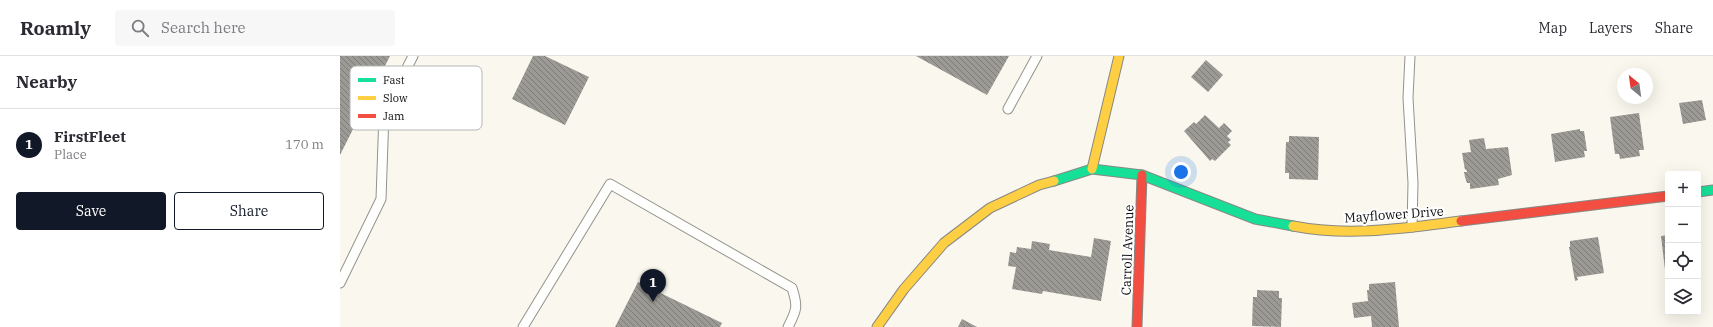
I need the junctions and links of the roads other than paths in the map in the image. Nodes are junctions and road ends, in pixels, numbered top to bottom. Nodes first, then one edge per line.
1 (413, 56) edge
2 (1037, 56) edge
3 (1119, 56) edge
4 (1410, 56) edge
5 (408, 66) edge
6 (1008, 109) dead end
7 (384, 130) edge
8 (1092, 169) junction
9 (1142, 175) junction
10 (1713, 190) edge
11 (1701, 192) edge
12 (1665, 196) edge
13 (1412, 228) junction
14 (340, 283) edge
15 (523, 327) edge
16 (788, 327) edge
17 (878, 327) edge
18 (1137, 327) edge

1 - 5 lane
2 - 6 lane
3 - 8 street
4 - 13 lane
7 - 14 lane
8 - 9 street, Mayflower Drive
8 - 17 street, Mayflower Drive
9 - 13 street, Mayflower Drive
9 - 18 street, Carroll Avenue
10 - 11 street
12 - 13 street, Mayflower Drive
15 - 16 lane

